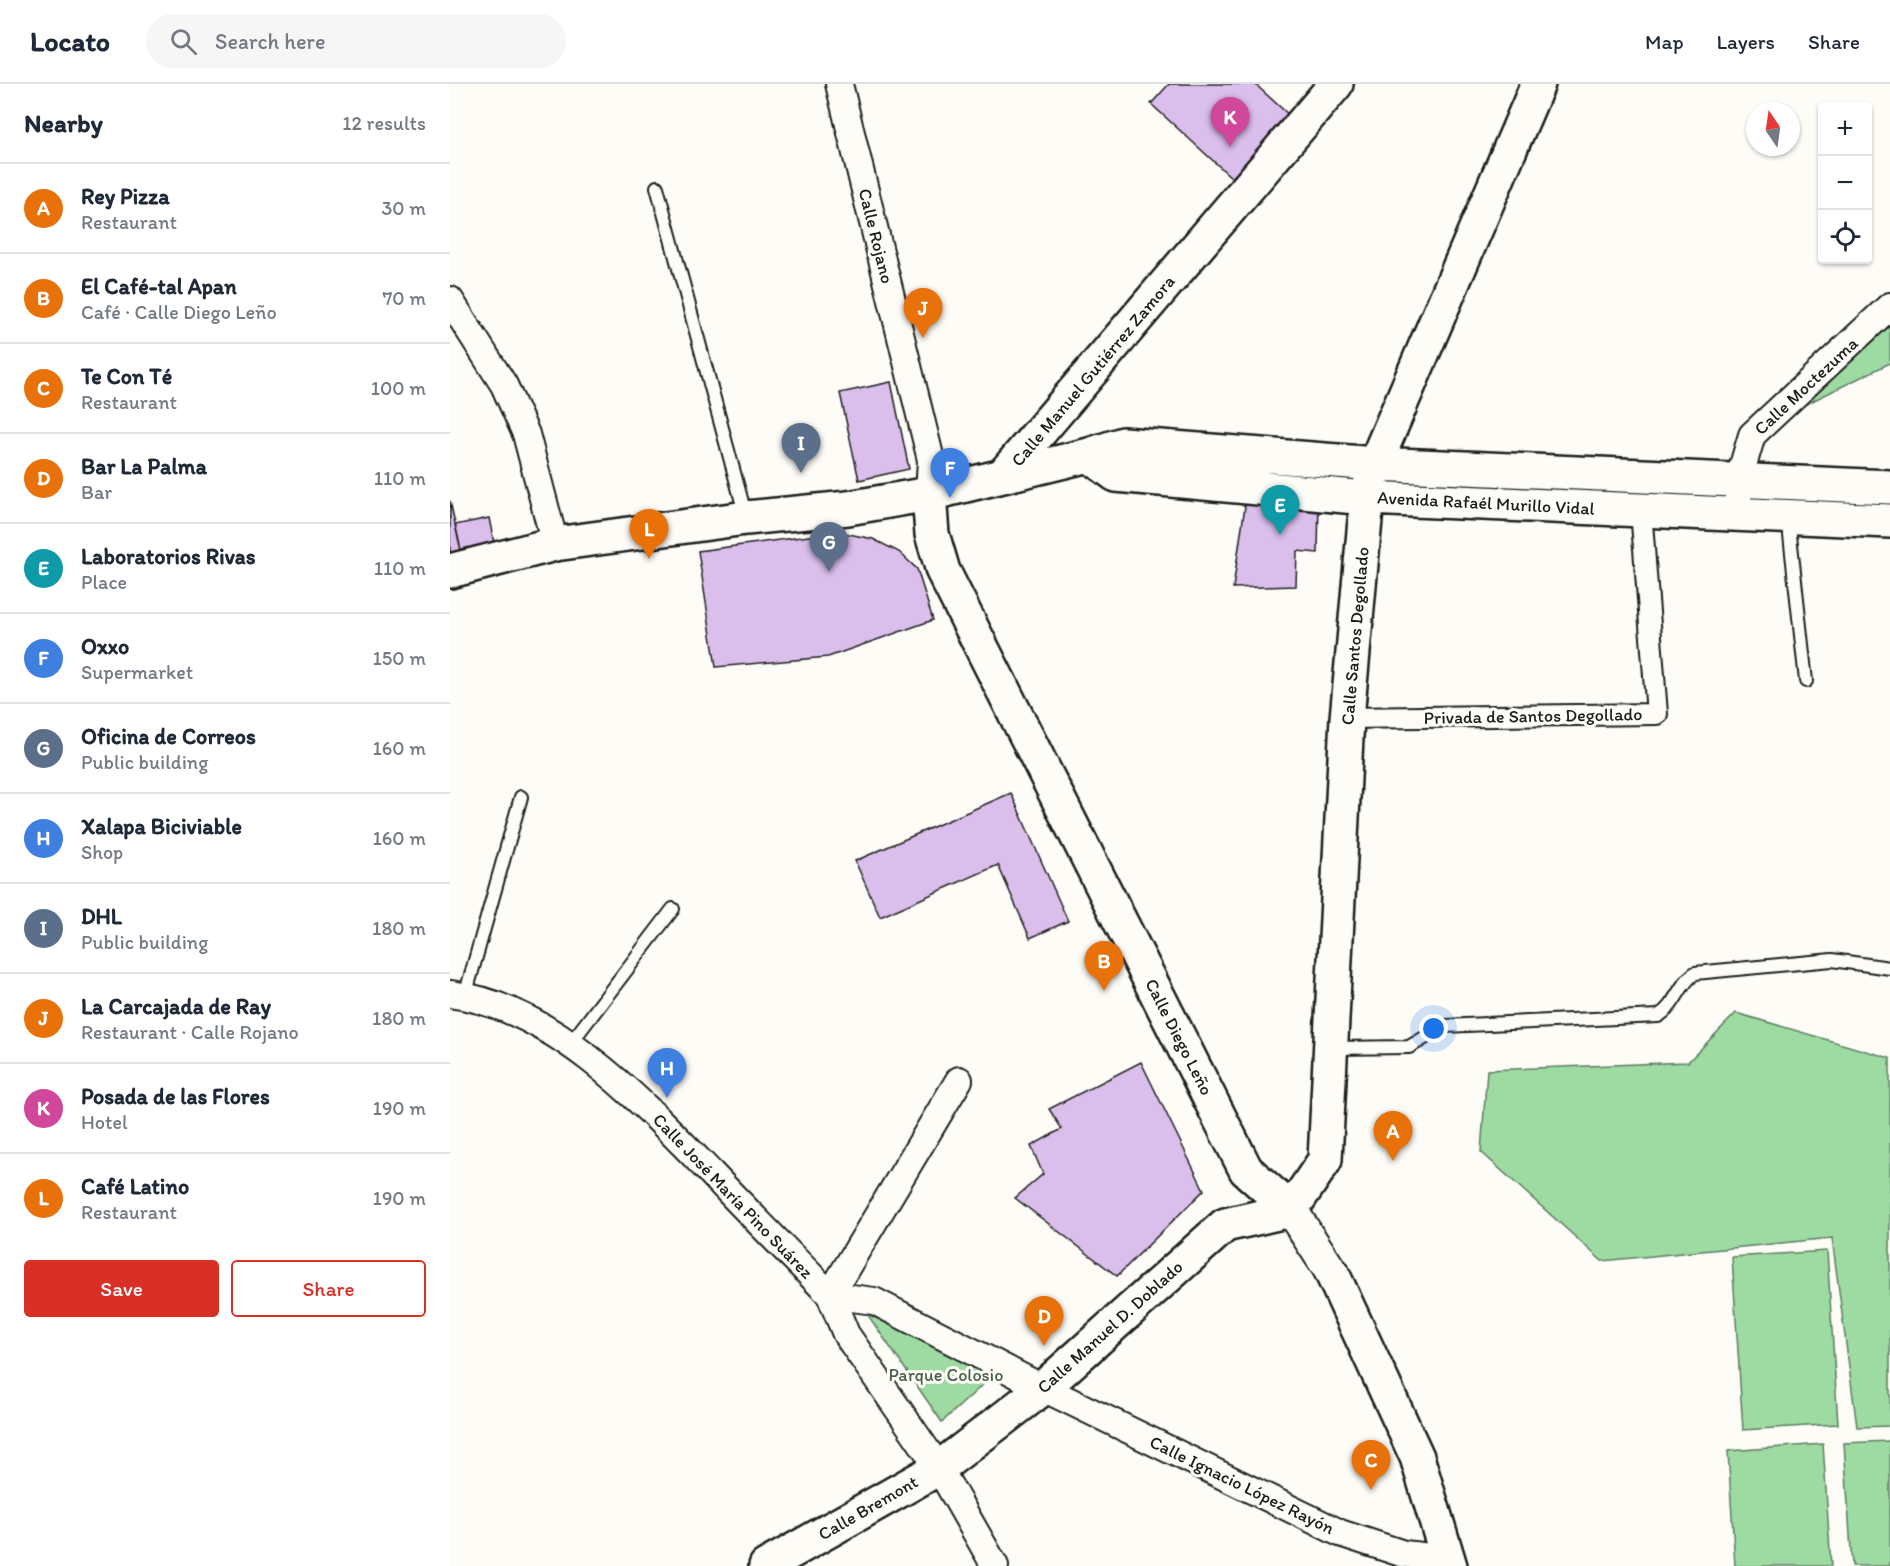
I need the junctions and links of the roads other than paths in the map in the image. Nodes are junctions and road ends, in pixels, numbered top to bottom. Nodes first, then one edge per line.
1 (840, 84) edge
2 (1335, 84) edge
3 (1538, 84) edge
4 (657, 188) dead end
5 (450, 300) edge
6 (1890, 306) edge
7 (1089, 455) junction
8 (1375, 464) junction
9 (1004, 474) junction
10 (1739, 479) junction
11 (1890, 487) edge
12 (929, 494) junction
13 (1367, 498) junction
14 (1785, 498) junction
15 (1641, 510) junction
16 (1738, 513) junction
17 (746, 518) junction
18 (1890, 521) edge
19 (555, 544) junction
20 (450, 571) edge
21 (1806, 681) dead end
22 (1347, 718) junction
23 (521, 797) dead end
24 (673, 909) dead end
25 (1890, 968) edge
26 (457, 995) edge
27 (570, 1044) junction
28 (1332, 1048) junction
29 (959, 1080) dead end
30 (1291, 1210) junction
31 (1332, 1273) joint
32 (830, 1295) junction
33 (1043, 1388) junction
34 (939, 1467) junction
35 (1449, 1563) edge
36 (766, 1566) edge
37 (995, 1566) edge

1 - 12 street, Calle Rojano
2 - 9 main road, Calle Manuel Gutiérrez Zamora
3 - 8 main road, Calle Santos Degollado
4 - 17 lane
5 - 19 street
6 - 10 street, Calle Moctezuma
7 - 8 main road, Avenida Rafaél Murillo Vidal
7 - 9 main road, Avenida Rafaél Murillo Vidal
7 - 13 main road, Avenida Rafaél Murillo Vidal
8 - 10 main road, Avenida Rafaél Murillo Vidal
8 - 13 main road, Calle Santos Degollado
9 - 12 main road, Calle Manuel Gutiérrez Zamora
10 - 14 main road, Avenida Rafaél Murillo Vidal
10 - 16 street, Calle Moctezuma
11 - 14 main road, Avenida Rafaél Murillo Vidal
12 - 17 main road, Calle Manuel Gutiérrez Zamora
12 - 30 main road, Calle Diego Leño
13 - 15 main road, Avenida Rafaél Murillo Vidal
13 - 22 main road, Calle Santos Degollado
14 - 16 main road, Avenida Rafaél Murillo Vidal
14 - 18 main road, Avenida Rafaél Murillo Vidal
14 - 21 lane
15 - 16 main road, Avenida Rafaél Murillo Vidal
15 - 22 street, Privada de Santos Degollado
17 - 19 main road, Calle Manuel Gutiérrez Zamora
19 - 20 main road, Calle Manuel Gutiérrez Zamora
22 - 28 main road, Calle Santos Degollado
23 - 26 lane
24 - 27 lane
25 - 28 lane
26 - 27 street, Calle José María Pino Suárez
27 - 32 street, Calle José María Pino Suárez
28 - 30 main road, Calle Santos Degollado
29 - 32 street
30 - 31 street, Calle Diego Leño
30 - 33 main road, Calle Manuel D. Doblado
31 - 35 main road, Calle Diego Leño
32 - 33 street
32 - 34 street, Calle José María Pino Suárez
33 - 34 main road, Calle Manuel D. Doblado
33 - 35 street, Calle Ignacio López Rayón
34 - 36 main road, Calle Bremont
34 - 37 street, Calle José María Pino Suárez

